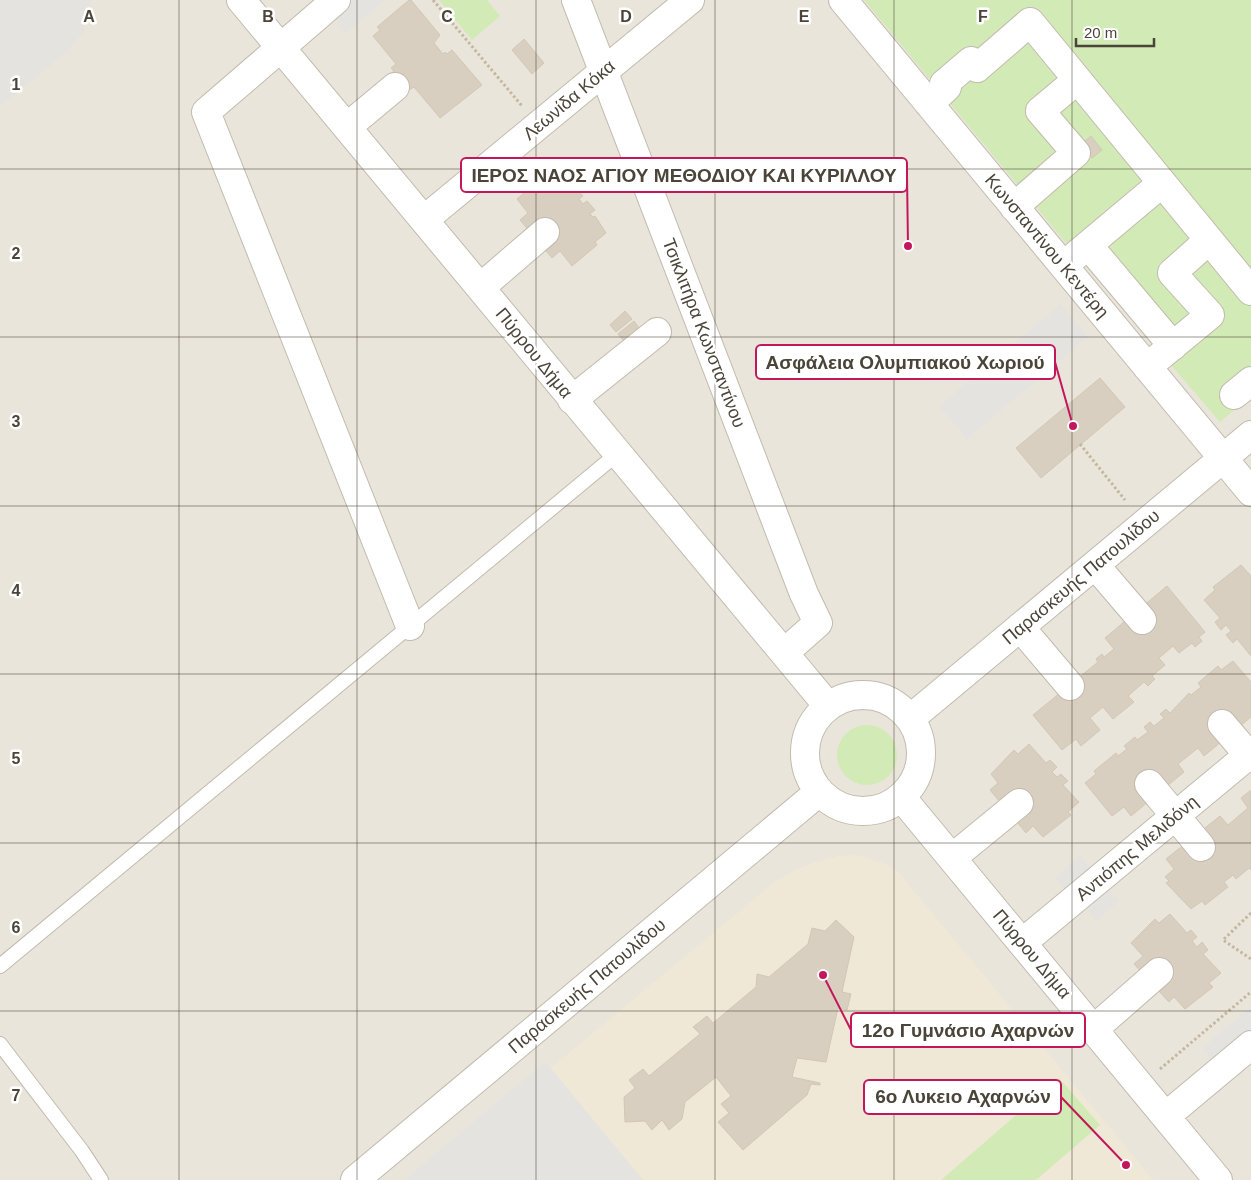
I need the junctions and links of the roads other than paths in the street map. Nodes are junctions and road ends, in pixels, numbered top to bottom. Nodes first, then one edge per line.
1 (241, 0) edge
2 (336, 0) edge
3 (576, 0) edge
4 (690, 0) edge
5 (843, 0) edge
6 (280, 48) junction
7 (603, 72) junction
8 (1077, 80) junction
9 (395, 87) dead end
10 (929, 104) junction
11 (348, 127) junction
12 (1162, 183) junction
13 (1014, 207) junction
14 (425, 220) junction
15 (545, 232) dead end
16 (1209, 240) junction
17 (1088, 245) junction
18 (1064, 266) junction
19 (480, 287) junction
20 (1251, 291) edge
21 (657, 332) dead end
22 (1173, 346) junction
23 (1147, 367) junction
24 (572, 400) junction
25 (1251, 435) edge
26 (617, 454) junction
27 (1223, 458) junction
28 (1251, 492) edge
29 (1095, 565) junction
30 (1142, 620) dead end
31 (410, 626) junction
32 (1020, 627) junction
33 (784, 653) junction
34 (1070, 686) dead end
35 (828, 706) junction
36 (911, 718) junction
37 (1222, 724) dead end
38 (1250, 755) edge
39 (1149, 784) dead end
40 (819, 792) junction
41 (902, 798) junction
42 (1019, 803) dead end
43 (1176, 816) junction
44 (1201, 847) dead end
45 (952, 858) junction
46 (1022, 943) junction
47 (0, 966) edge
48 (1159, 972) dead end
49 (1094, 1030) junction
50 (0, 1044) edge
51 (1251, 1045) edge
52 (1166, 1116) junction
53 (101, 1180) edge
54 (355, 1180) edge
55 (1218, 1180) edge

1 - 6 street, Πύρρου Δήμα
2 - 6 street
3 - 7 street, Τσικλιτήρα Κωνσταντίνου
4 - 7 street, Λεωνίδα Κόκα
5 - 10 street, Κωνσταντίνου Κεντέρη
6 - 11 street, Πύρρου Δήμα
6 - 31 street
7 - 14 street, Λεωνίδα Κόκα
7 - 33 street, Τσικλιτήρα Κωνσταντίνου
8 - 10 street
8 - 12 street
8 - 13 street
9 - 11 street
10 - 13 street, Κωνσταντίνου Κεντέρη
11 - 14 street, Πύρρου Δήμα
12 - 16 street
12 - 17 street
13 - 18 street, Κωνσταντίνου Κεντέρη
14 - 19 street, Πύρρου Δήμα
15 - 19 street
16 - 20 street
16 - 22 street
17 - 18 street
17 - 22 street
18 - 23 street, Κωνσταντίνου Κεντέρη
19 - 24 street, Πύρρου Δήμα
21 - 24 street
22 - 23 street
23 - 27 street, Κωνσταντίνου Κεντέρη
24 - 26 street, Πύρρου Δήμα
25 - 27 street, Παρασκευής Πατουλίδου
26 - 31 lane
26 - 33 street, Πύρρου Δήμα
27 - 28 street, Κωνσταντίνου Κεντέρη
27 - 29 street, Παρασκευής Πατουλίδου
29 - 30 street
29 - 32 street, Παρασκευής Πατουλίδου
31 - 47 lane
32 - 34 street
32 - 36 street, Παρασκευής Πατουλίδου
33 - 35 street, Πύρρου Δήμα
35 - 36 street
35 - 40 street
36 - 41 street
37 - 38 street
38 - 43 street, Αντιόπης Μελιδόνη
39 - 43 street
40 - 41 street
40 - 54 street, Παρασκευής Πατουλίδου
41 - 45 street, Πύρρου Δήμα
42 - 45 street
43 - 44 street
43 - 46 street, Αντιόπης Μελιδόνη
45 - 46 street, Πύρρου Δήμα
46 - 49 street, Πύρρου Δήμα
48 - 49 street
49 - 52 street, Πύρρου Δήμα
50 - 53 lane
51 - 52 street
52 - 55 street, Πύρρου Δήμα

